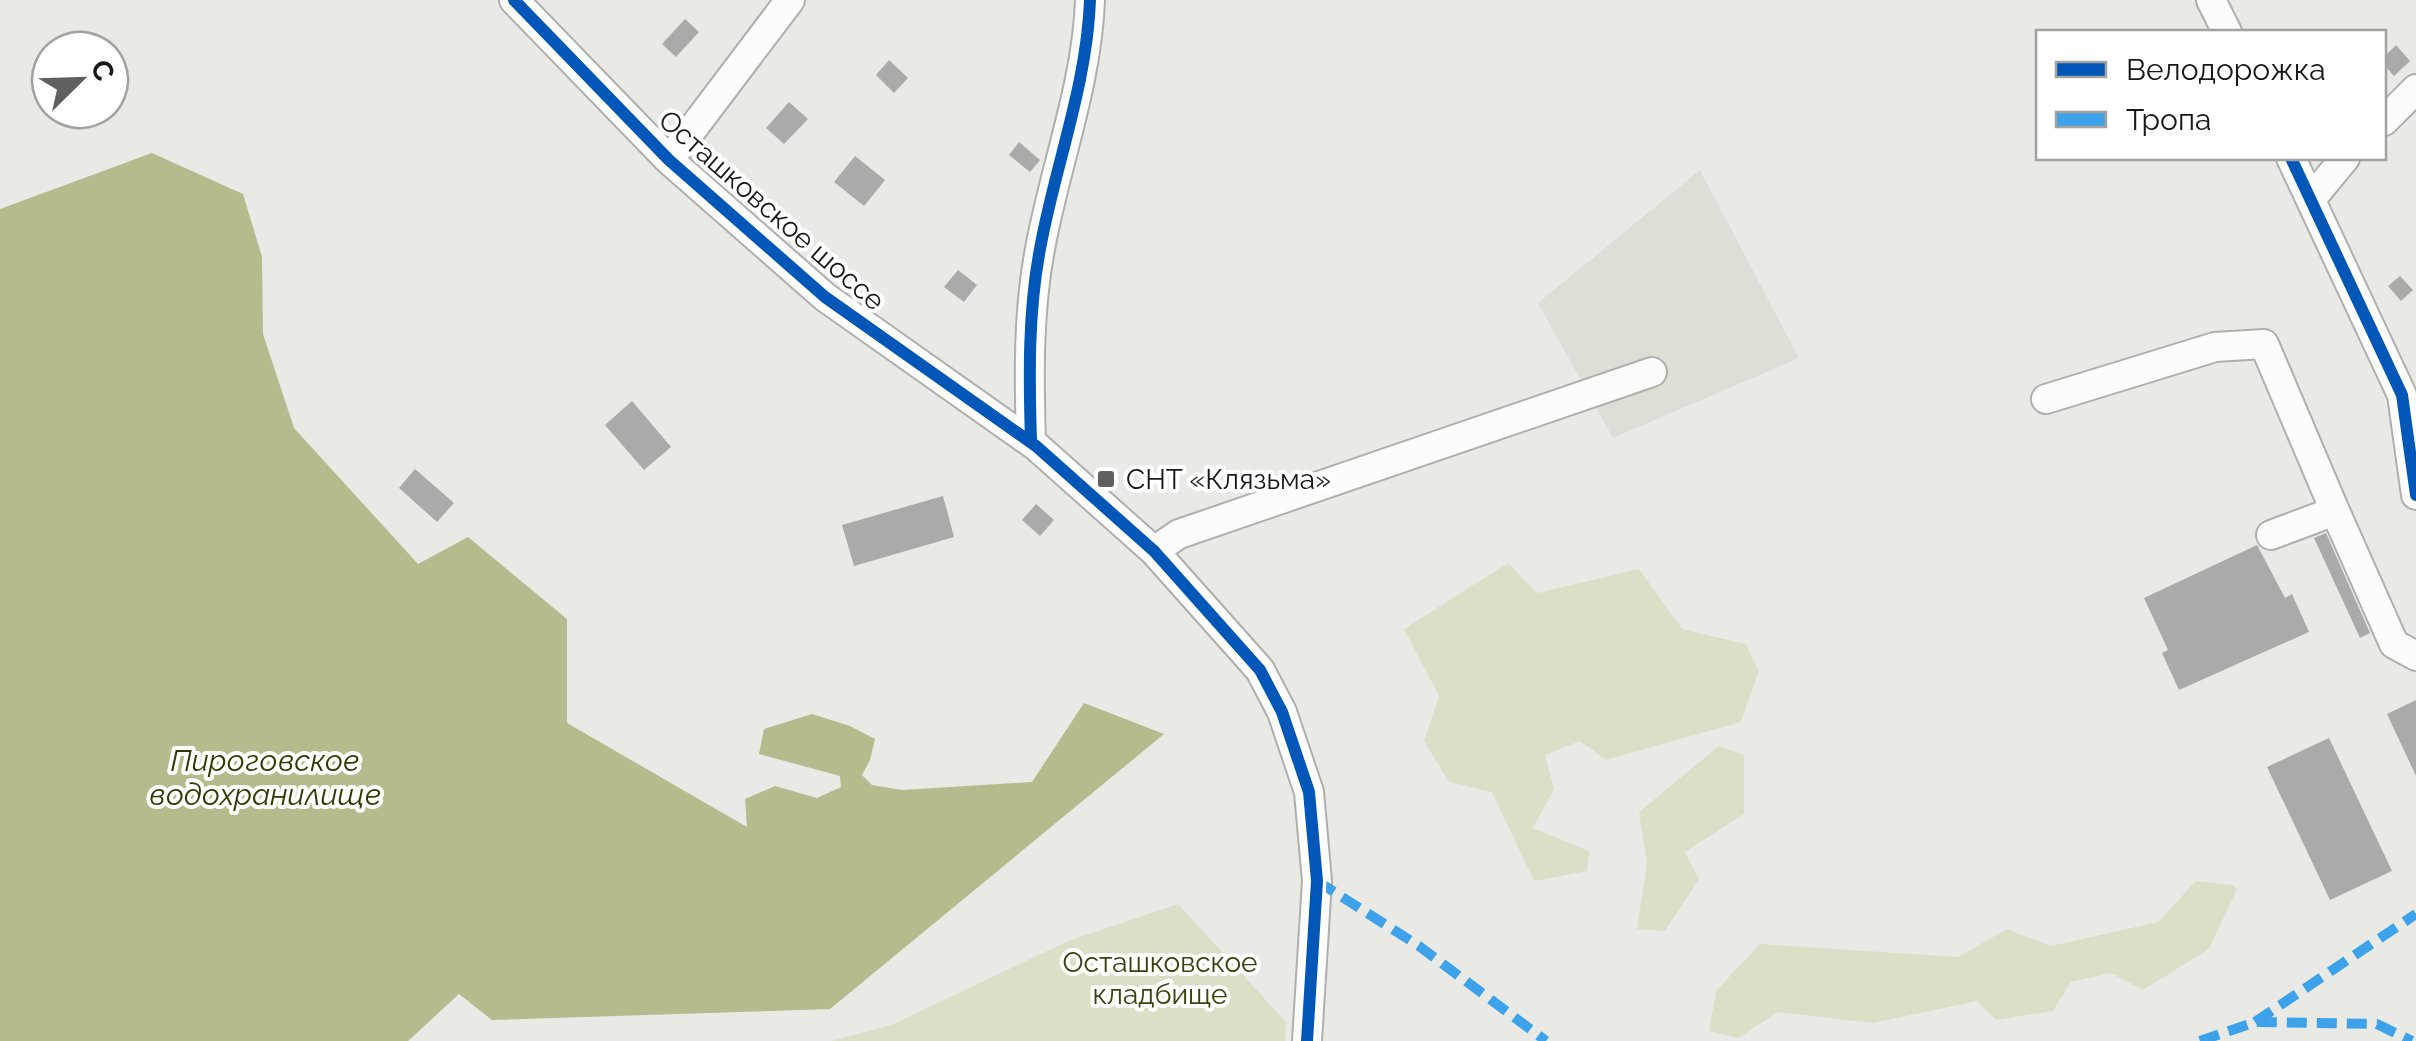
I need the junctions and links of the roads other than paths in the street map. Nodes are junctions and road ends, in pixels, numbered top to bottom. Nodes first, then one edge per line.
1 (514, 0) edge
2 (790, 0) edge
3 (1090, 0) edge
4 (2211, 0) edge
5 (2234, 0) edge
6 (2226, 30) edge
7 (2227, 30) edge
8 (2416, 89) edge
9 (2386, 118) edge
10 (669, 160) junction
11 (2292, 160) edge
12 (2344, 160) edge
13 (2312, 198) junction
14 (1652, 372) dead end
15 (2409, 384) edge
16 (2046, 399) dead end
17 (1031, 441) junction
18 (2416, 495) edge
19 (2335, 511) junction
20 (2272, 535) dead end
21 (1154, 552) junction
22 (2416, 656) edge
23 (1307, 1041) edge

1 - 10 street, Осташковское шоссе
2 - 10 street
3 - 17 street
4 - 6 street
5 - 7 street
8 - 9 street
10 - 17 street, Осташковское шоссе
11 - 13 street
12 - 13 street
13 - 15 street
14 - 21 street
15 - 18 street
16 - 19 street
17 - 21 street, Осташковское шоссе
19 - 20 street
19 - 22 street
21 - 23 street, Осташковское шоссе

